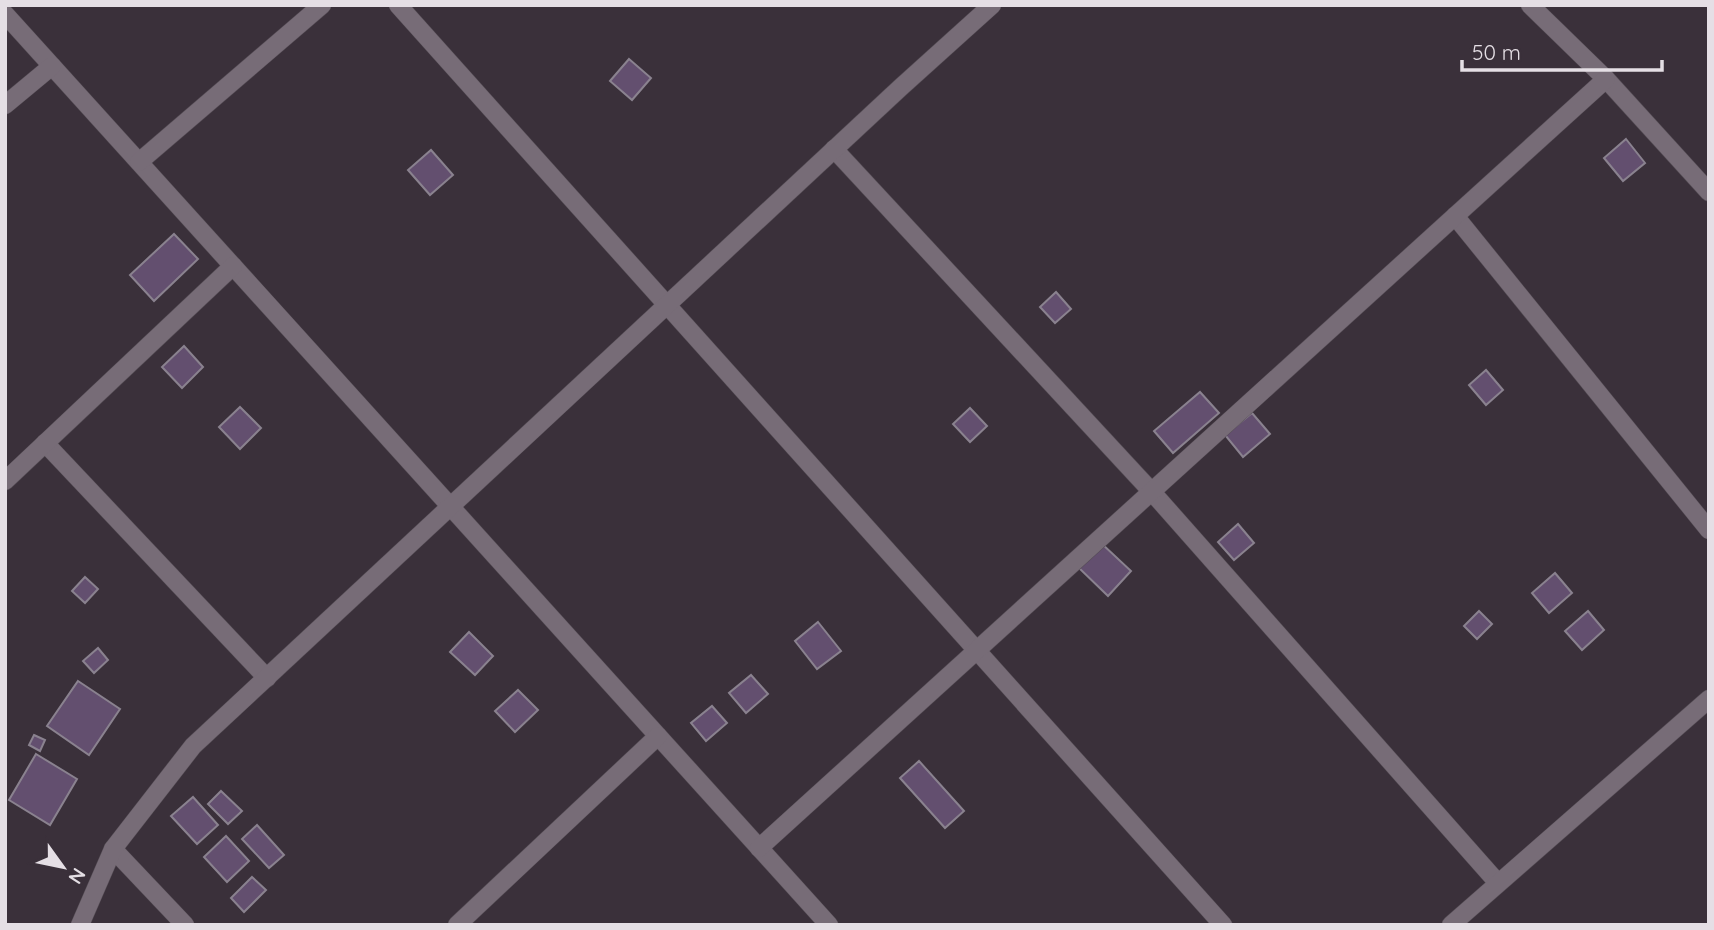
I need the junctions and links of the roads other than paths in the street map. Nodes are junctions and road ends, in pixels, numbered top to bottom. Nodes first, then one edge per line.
1 (321, 5) edge
2 (398, 5) edge
3 (992, 5) edge
4 (1530, 5) edge
5 (5, 14) edge
6 (52, 66) junction
7 (1606, 79) junction
8 (5, 105) edge
9 (834, 149) junction
10 (139, 162) junction
11 (1709, 192) edge
12 (1455, 216) junction
13 (233, 266) junction
14 (666, 305) junction
15 (45, 443) junction
16 (6, 480) edge
17 (1152, 492) junction
18 (450, 506) junction
19 (1709, 530) edge
20 (977, 651) junction
21 (267, 678) junction
22 (1709, 699) edge
23 (658, 736) junction
24 (759, 848) junction
25 (113, 849) junction
26 (1499, 883) junction
27 (80, 925) edge
28 (185, 925) edge
29 (457, 925) edge
30 (829, 925) edge
31 (1223, 925) edge
32 (1451, 925) edge

1 - 10 street
2 - 14 street
3 - 9 street
4 - 7 street
5 - 6 street
6 - 8 street
6 - 10 street
7 - 11 street
7 - 12 street
9 - 14 street
9 - 17 street
10 - 13 street
12 - 17 street
12 - 19 street
13 - 15 street
13 - 18 street
14 - 18 street
14 - 20 street
15 - 16 street
15 - 21 street
17 - 20 street
17 - 26 street
18 - 21 street
18 - 23 street
20 - 24 street
20 - 31 street
21 - 25 street
22 - 26 street
23 - 24 street
23 - 29 street
24 - 30 street
25 - 27 street
25 - 28 street
26 - 32 street

